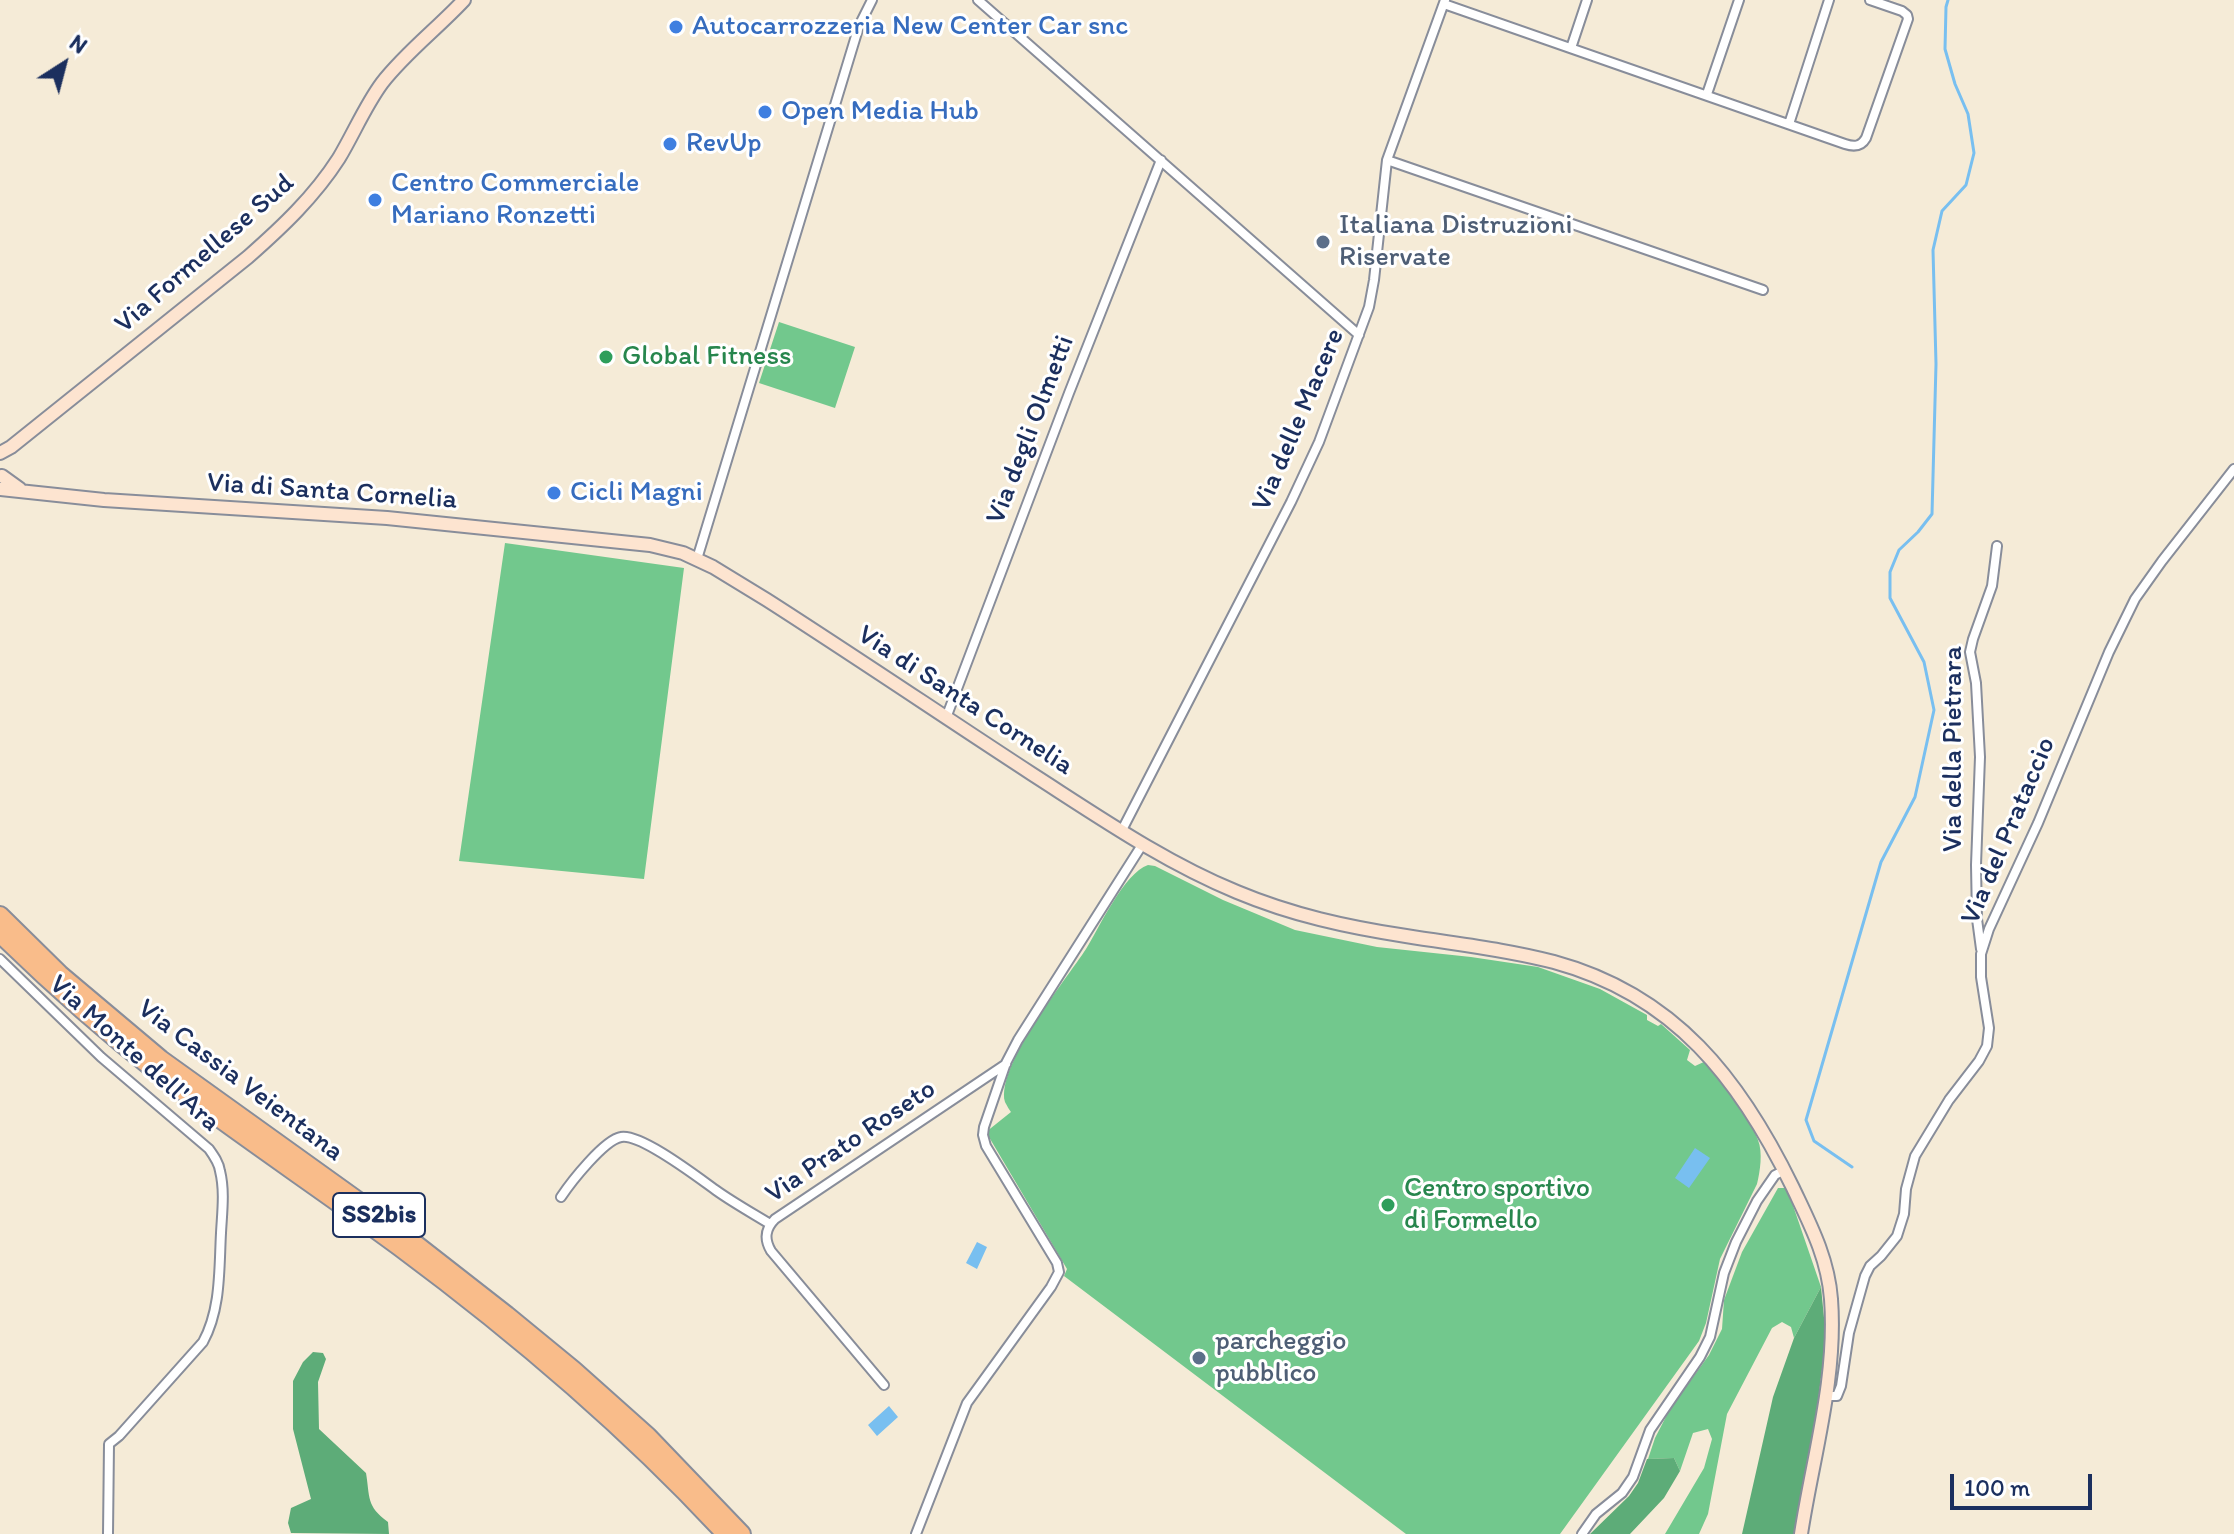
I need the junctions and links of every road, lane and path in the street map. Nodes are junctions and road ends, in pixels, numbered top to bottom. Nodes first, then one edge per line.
1 (464, 0) edge
2 (872, 0) edge
3 (978, 0) edge
4 (1587, 0) edge
5 (1739, 0) edge
6 (1829, 0) edge
7 (1870, 0) edge
8 (1444, 2) edge
9 (1571, 48) junction
10 (1707, 94) junction
11 (1789, 124) junction
12 (1161, 160) junction
13 (1387, 160) junction
14 (1763, 290) dead end
15 (1359, 335) junction
16 (6, 450) edge
17 (0, 461) edge
18 (2234, 469) edge
19 (0, 478) edge
20 (1997, 546) dead end
21 (697, 559) junction
22 (946, 718) junction
23 (1121, 832) junction
24 (1142, 845) junction
25 (0, 915) edge
26 (0, 934) edge
27 (1981, 954) junction
28 (0, 959) edge
29 (1006, 1063) junction
30 (1785, 1170) junction
31 (561, 1197) dead end
32 (770, 1224) junction
33 (884, 1385) dead end
34 (1825, 1396) junction
35 (108, 1534) edge
36 (725, 1534) edge
37 (742, 1534) edge
38 (916, 1534) edge
39 (1582, 1534) edge
40 (1801, 1534) edge

1 - 16 street, Via Formellese Sud
2 - 21 street
3 - 12 street
4 - 9 street
5 - 10 street
6 - 11 street
7 - 11 street
8 - 9 street
8 - 13 street, Via delle Macere
9 - 10 street
10 - 11 street
12 - 15 street
12 - 22 street, Via degli Olmetti
13 - 14 street
13 - 15 street, Via delle Macere
15 - 23 street, Via delle Macere
16 - 17 street, Via Formellese Sud
18 - 27 street, Via del Prataccio
19 - 21 street, Via di Santa Cornelia
20 - 27 street, Via della Pietrara
21 - 22 street, Via di Santa Cornelia
22 - 23 street, Via di Santa Cornelia
23 - 24 street, Via di Santa Cornelia
24 - 29 street, Via Prato Roseto
24 - 30 street, Via di Santa Cornelia
25 - 37 highway, Via Cassia Veientana / SS2bis
26 - 36 highway, Via Cassia Veientana / SS2bis
27 - 34 street, Via del Prataccio
28 - 35 street, Via Monte dell'Ara
29 - 32 street, Via Prato Roseto
29 - 38 street, Via Prato Roseto
30 - 34 street, Via di Santa Cornelia
30 - 39 street
31 - 32 street
32 - 33 street, Via Prato Roseto
34 - 40 street

